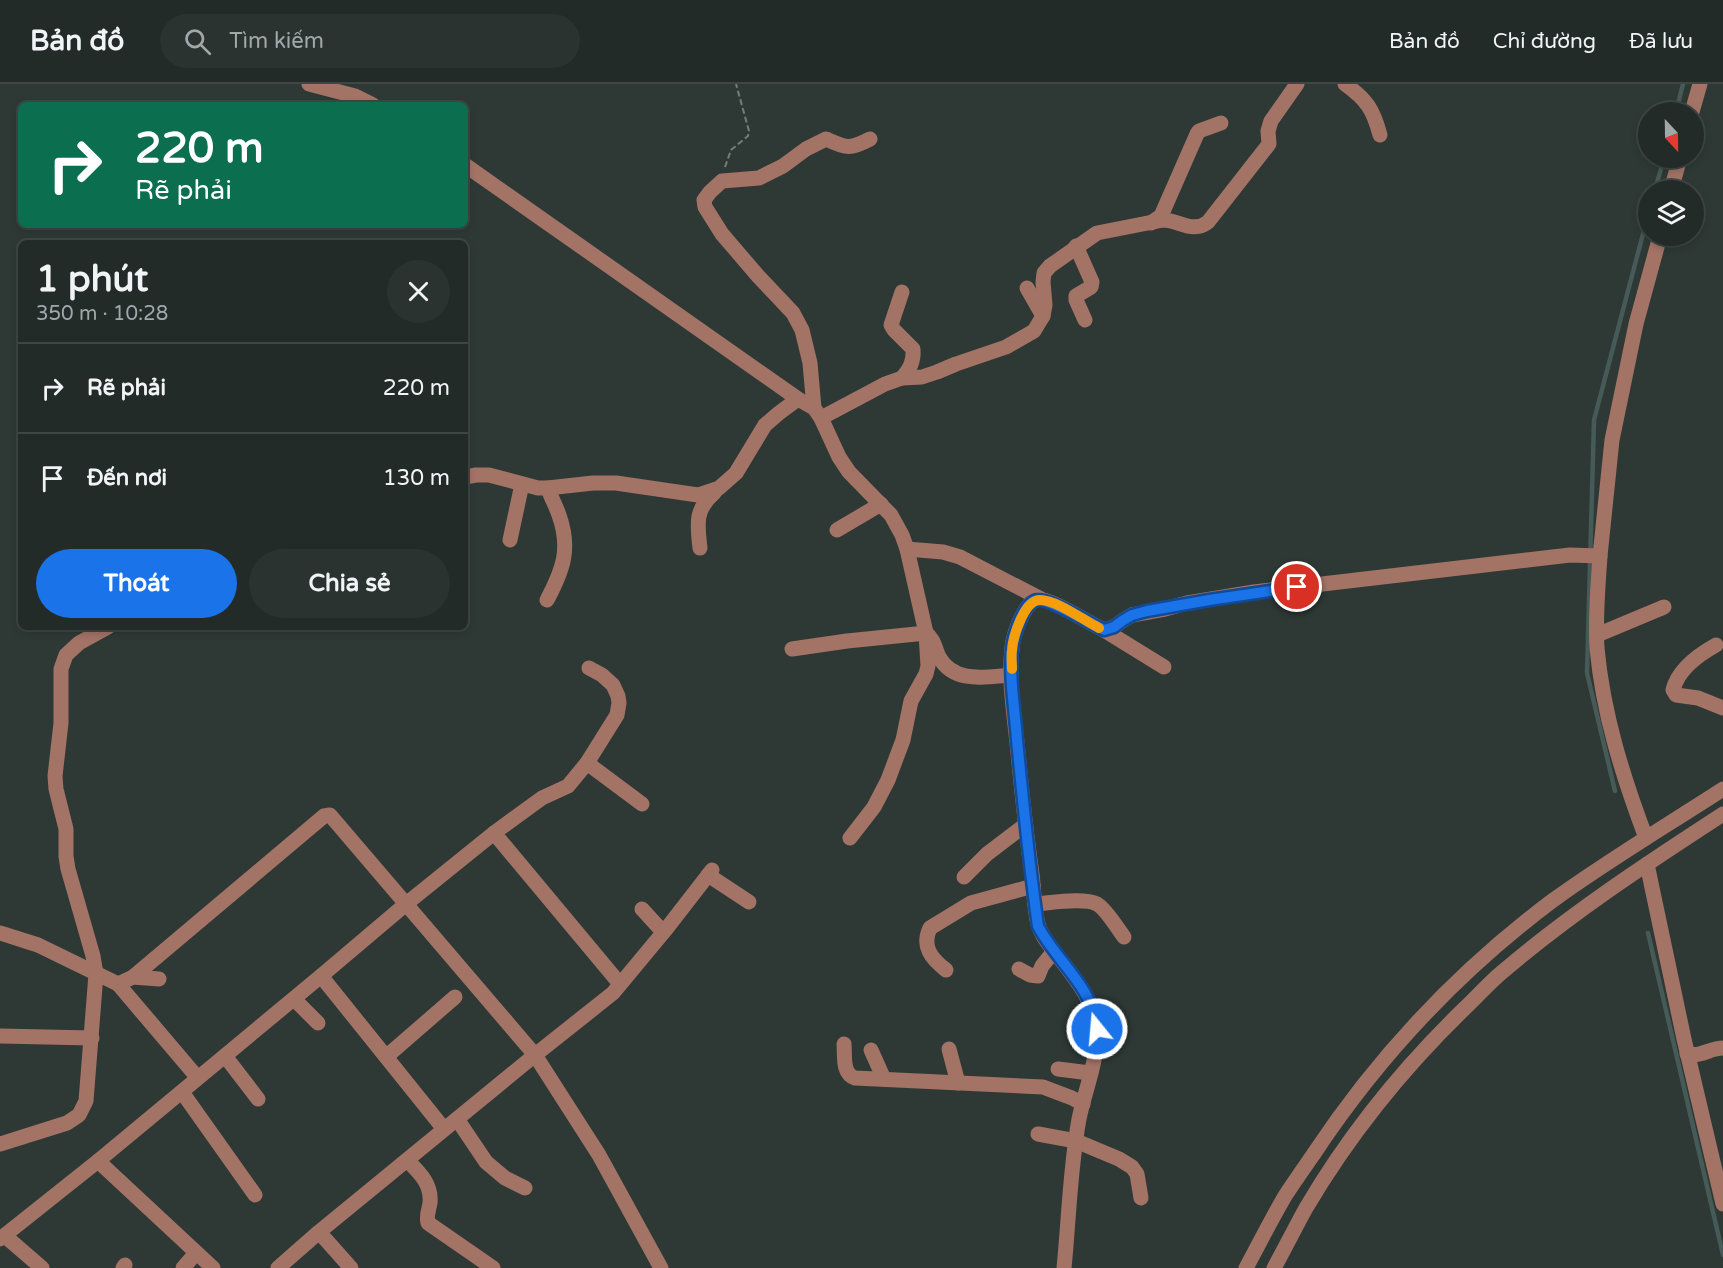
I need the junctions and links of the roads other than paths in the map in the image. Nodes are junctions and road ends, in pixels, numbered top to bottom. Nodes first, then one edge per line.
1 (309, 84) edge
2 (1298, 84) edge
3 (1345, 84) edge
4 (1700, 84) edge
5 (367, 102) edge
6 (1695, 102) edge
7 (1221, 123) dead end
8 (1380, 135) dead end
9 (870, 140) dead end
10 (468, 167) edge
11 (1151, 224) junction
12 (1076, 246) junction
13 (1657, 246) edge
14 (1027, 288) dead end
15 (902, 292) dead end
16 (1043, 316) junction
17 (1085, 320) dead end
18 (902, 378) junction
19 (798, 399) junction
20 (818, 413) junction
21 (468, 476) edge
22 (522, 484) junction
23 (548, 488) junction
24 (719, 488) junction
25 (880, 504) junction
26 (837, 530) dead end
27 (510, 540) dead end
28 (700, 548) dead end
29 (907, 549) junction
30 (1597, 556) junction
31 (1041, 599) junction
32 (547, 600) dead end
33 (1664, 607) dead end
34 (103, 630) edge
35 (1104, 630) junction
36 (926, 633) junction
37 (1597, 634) junction
38 (1716, 645) dead end
39 (792, 649) dead end
40 (1164, 667) dead end
41 (589, 668) dead end
42 (1011, 675) junction
43 (1723, 708) edge
44 (588, 763) junction
45 (1723, 789) edge
46 (642, 804) dead end
47 (1723, 814) edge
48 (1025, 825) junction
49 (494, 833) junction
50 (850, 838) dead end
51 (1646, 838) junction
52 (1647, 864) junction
53 (964, 877) dead end
54 (1034, 886) junction
55 (749, 902) dead end
56 (406, 904) junction
57 (1035, 904) junction
58 (642, 909) dead end
59 (663, 932) junction
60 (0, 933) edge
61 (1124, 938) dead end
62 (1054, 951) junction
63 (1018, 969) dead end
64 (946, 970) dead end
65 (96, 974) junction
66 (321, 976) junction
67 (132, 977) junction
68 (159, 979) dead end
69 (118, 984) junction
70 (620, 984) junction
71 (455, 997) dead end
72 (294, 999) junction
73 (318, 1023) dead end
74 (0, 1036) edge
75 (92, 1038) junction
76 (844, 1044) dead end
77 (1723, 1048) edge
78 (949, 1049) dead end
79 (871, 1050) dead end
80 (1688, 1054) junction
81 (534, 1055) junction
82 (225, 1056) junction
83 (387, 1056) junction
84 (1058, 1069) dead end
85 (1376, 1069) junction
86 (1090, 1073) junction
87 (197, 1077) junction
88 (884, 1079) junction
89 (958, 1083) junction
90 (1395, 1083) junction
91 (182, 1092) junction
92 (258, 1099) dead end
93 (1083, 1104) junction
94 (457, 1119) junction
95 (444, 1129) junction
96 (1038, 1134) dead end
97 (1076, 1141) junction
98 (0, 1144) edge
99 (407, 1160) junction
100 (98, 1161) junction
101 (525, 1188) dead end
102 (255, 1194) dead end
103 (1722, 1196) edge
104 (1141, 1198) dead end
105 (320, 1232) junction
106 (2, 1237) edge
107 (196, 1252) junction
108 (42, 1268) edge
109 (183, 1268) edge
110 (213, 1268) edge
111 (278, 1268) edge
112 (351, 1268) edge
113 (493, 1268) edge
114 (661, 1268) edge
115 (1064, 1268) edge
116 (1246, 1268) edge
117 (1274, 1268) edge

1 - 5 street
2 - 11 street
3 - 8 street
4 - 6 street
7 - 11 street
9 - 20 street
10 - 19 street
11 - 12 street
12 - 16 street
12 - 17 street
13 - 30 street
14 - 16 street
15 - 18 street
16 - 18 street
18 - 20 street
19 - 20 street
19 - 24 street
20 - 25 street
21 - 22 street
22 - 23 street
22 - 27 street
23 - 24 street
23 - 32 street
24 - 28 street
25 - 26 street
25 - 29 street
29 - 31 street
29 - 36 street
30 - 35 street
30 - 37 street
31 - 35 street
31 - 42 street
33 - 37 street
34 - 65 street
35 - 40 street
36 - 39 street
36 - 42 street
36 - 50 street
37 - 51 street
38 - 43 street
41 - 44 street
42 - 48 street
44 - 46 street
44 - 49 street
45 - 51 street
47 - 52 street
48 - 53 street
48 - 54 street
49 - 56 street
49 - 70 street
51 - 85 street
52 - 80 street
52 - 90 street
54 - 57 street
54 - 64 street
55 - 59 street
56 - 66 street
56 - 67 street
56 - 81 street
57 - 61 street
57 - 62 street
58 - 59 street
59 - 70 street
60 - 65 street
62 - 63 street
62 - 86 street
65 - 69 street
65 - 75 street
66 - 72 street
66 - 83 street
67 - 68 street
67 - 69 street
69 - 87 street
70 - 81 street
71 - 83 street
72 - 73 street
72 - 82 street
74 - 75 street
75 - 98 street
76 - 88 street
77 - 80 street
78 - 89 street
79 - 88 street
80 - 103 street
81 - 94 street
81 - 114 street
82 - 87 street
82 - 92 street
83 - 95 street
84 - 86 street
85 - 90 street
85 - 116 street
86 - 93 street
87 - 91 street
88 - 89 street
89 - 93 street
90 - 117 street
91 - 100 street
91 - 102 street
93 - 97 street
94 - 95 street
94 - 101 street
95 - 99 street
96 - 97 street
97 - 104 street
97 - 115 street
99 - 105 street
99 - 113 street
100 - 106 street
100 - 107 street
105 - 111 street
105 - 112 street
106 - 108 street
107 - 109 street
107 - 110 street

